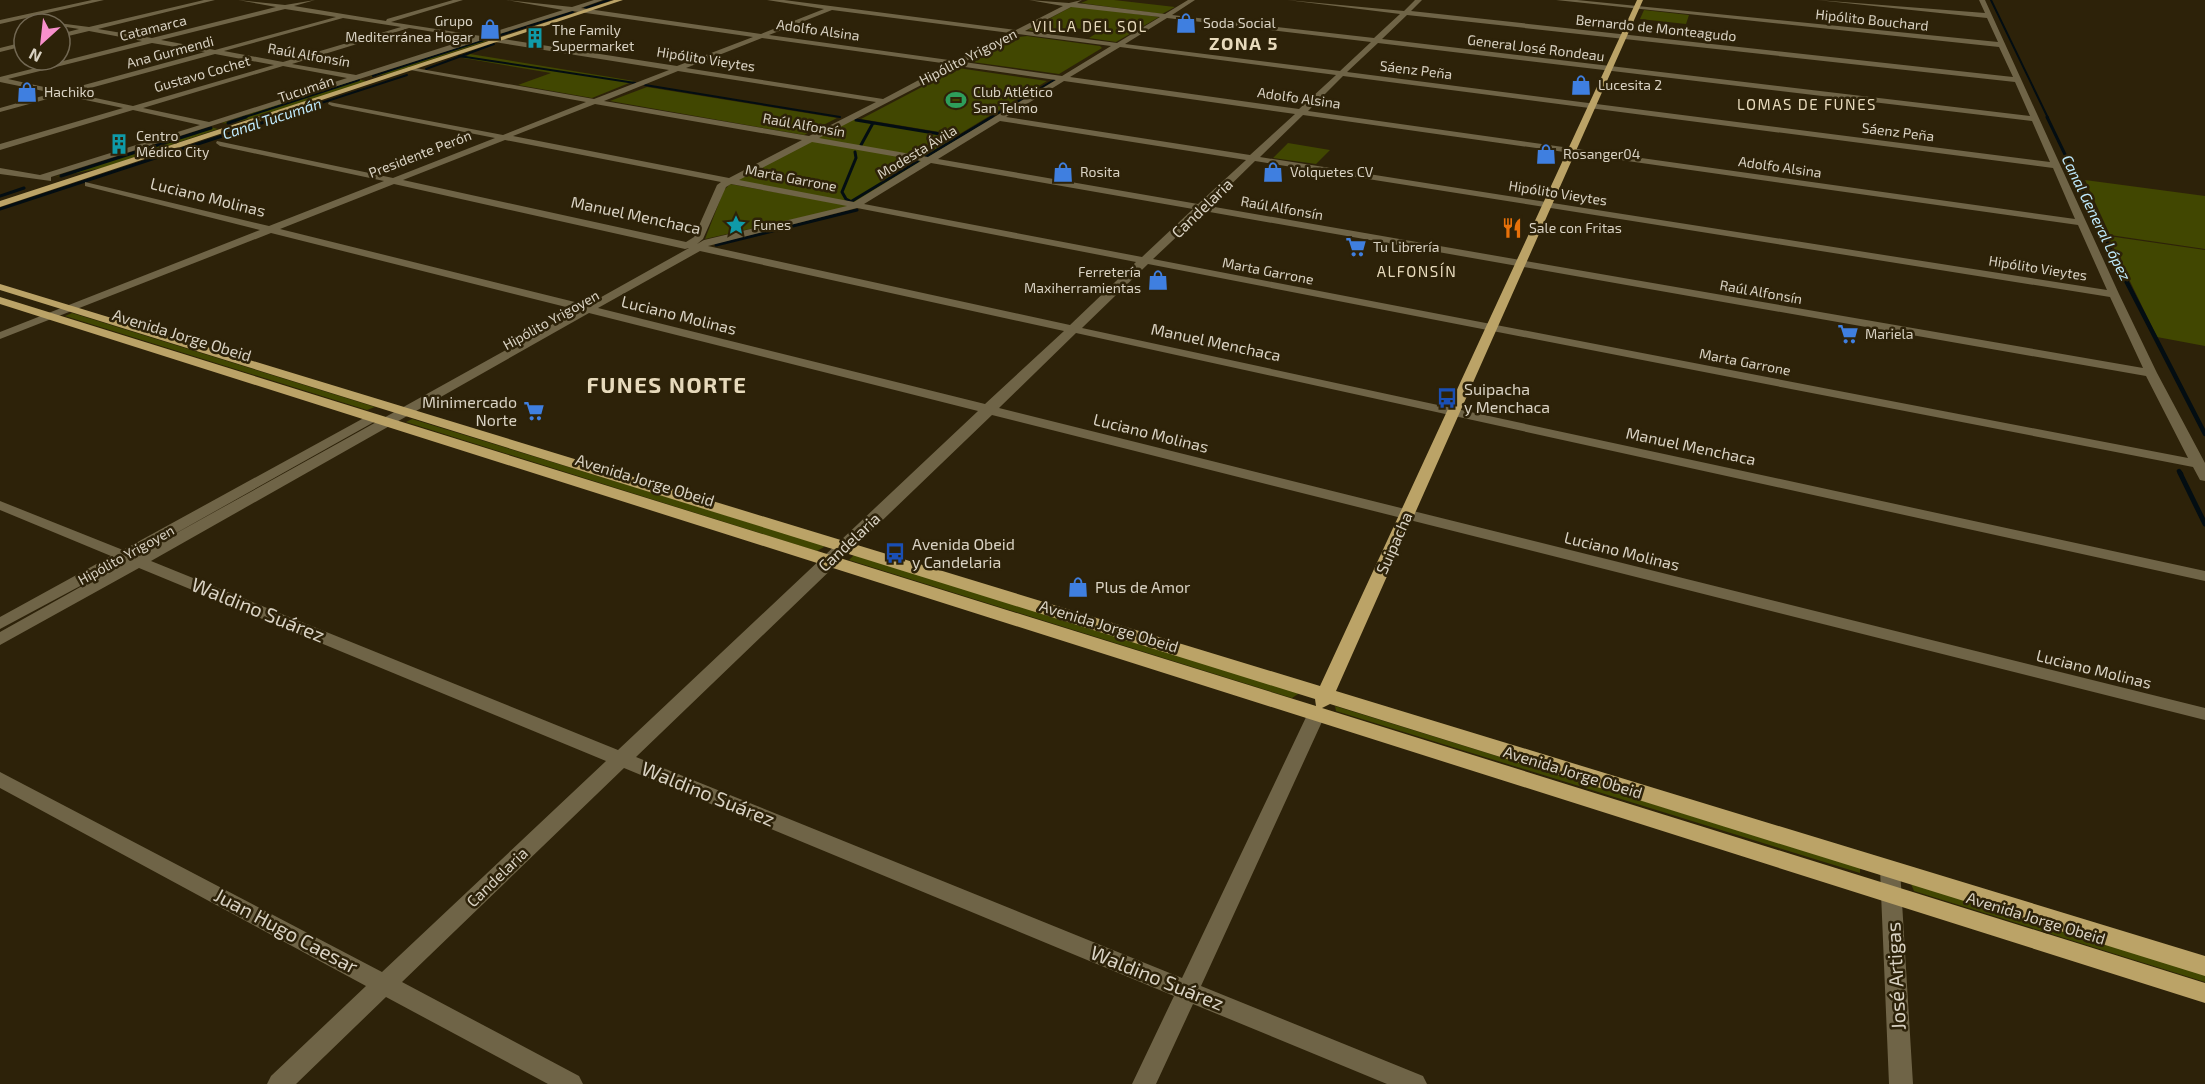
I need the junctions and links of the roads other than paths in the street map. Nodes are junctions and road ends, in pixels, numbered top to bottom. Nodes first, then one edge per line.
1 (100, 0) edge
2 (212, 0) edge
3 (241, 0) edge
4 (312, 0) edge
5 (460, 0) edge
6 (509, 0) edge
7 (600, 0) edge
8 (620, 0) edge
9 (770, 0) edge
10 (851, 0) edge
11 (1032, 0) edge
12 (1079, 0) edge
13 (1192, 0) edge
14 (1290, 0) edge
15 (1419, 0) edge
16 (1558, 0) edge
17 (1640, 0) edge
18 (1820, 0) edge
19 (1983, 0) edge
20 (1070, 4) junction
21 (285, 7) junction
22 (831, 8) junction
23 (1636, 8) junction
24 (573, 9) junction
25 (587, 11) junction
26 (45, 12) edge
27 (1406, 13) junction
28 (346, 16) junction
29 (1166, 16) junction
30 (1990, 16) junction
31 (383, 22) junction
32 (72, 26) edge
33 (412, 27) junction
34 (88, 29) junction
35 (1017, 32) junction
36 (72, 33) edge
37 (761, 36) junction
38 (1623, 36) junction
39 (484, 38) junction
40 (497, 40) junction
41 (152, 41) junction
42 (1376, 41) junction
43 (1119, 45) junction
44 (2004, 45) junction
45 (215, 52) junction
46 (956, 63) junction
47 (284, 64) junction
48 (678, 68) junction
49 (1609, 68) junction
50 (409, 69) junction
51 (1342, 74) junction
52 (358, 77) junction
53 (1063, 79) junction
54 (0, 80) edge
55 (375, 80) junction
56 (2019, 80) junction
57 (62, 93) junction
58 (883, 101) junction
59 (594, 102) junction
60 (332, 104) dead end
61 (1592, 106) junction
62 (134, 108) junction
63 (0, 110) edge
64 (1302, 112) junction
65 (998, 118) junction
66 (2037, 119) junction
67 (211, 124) junction
68 (230, 128) junction
69 (503, 137) junction
70 (809, 139) junction
71 (220, 143) dead end
72 (0, 147) edge
73 (1572, 151) junction
74 (1253, 158) junction
75 (929, 160) junction
76 (2058, 166) junction
77 (0, 171) edge
78 (40, 178) junction
79 (394, 180) junction
80 (729, 181) junction
81 (66, 183) junction
82 (88, 184) dead end
83 (0, 204) edge
84 (1547, 205) junction
85 (855, 206) junction
86 (1202, 208) junction
87 (2084, 223) junction
88 (269, 230) junction
89 (695, 245) junction
90 (1145, 262) junction
91 (1521, 263) junction
92 (0, 288) edge
93 (2114, 294) junction
94 (0, 300) edge
95 (582, 308) junction
96 (69, 309) junction
97 (50, 316) junction
98 (1075, 328) junction
99 (1491, 329) junction
100 (0, 336) edge
101 (2151, 373) junction
102 (989, 410) junction
103 (1454, 411) junction
104 (390, 415) junction
105 (2202, 470) edge
106 (0, 505) edge
107 (1407, 514) junction
108 (836, 554) junction
109 (131, 558) junction
110 (2205, 576) edge
111 (0, 624) edge
112 (0, 639) edge
113 (1321, 704) junction
114 (2205, 714) edge
115 (621, 759) junction
116 (0, 778) edge
117 (1890, 869) junction
118 (1891, 894) junction
119 (2205, 966) edge
120 (384, 984) junction
121 (1187, 991) junction
122 (2205, 993) edge
123 (279, 1084) edge
124 (572, 1084) edge
125 (1144, 1084) edge
126 (1415, 1084) edge
127 (1902, 1084) edge

1 - 26 street
2 - 34 street
3 - 21 street, Hipólito Vieytes
4 - 21 street, Catamarca
5 - 31 street
6 - 24 street, Adolfo Alsina
7 - 24 street, Tucumán
8 - 25 main road, Tucumán
9 - 22 street, Sáenz Peña
10 - 22 street, Presidente Perón
11 - 20 street, General José Rondeau
12 - 20 street, Hipólito Yrigoyen
13 - 29 street, Modesta Ávila
14 - 27 street, Bernardo de Monteagudo
15 - 27 street, Candelaria
16 - 23 street, Hipólito Bouchard
17 - 23 main road, Suipacha
18 - 30 street
19 - 30 street
20 - 29 street, General José Rondeau
20 - 35 street, Hipólito Yrigoyen
21 - 28 street, Hipólito Vieytes
21 - 41 street, Catamarca
22 - 35 street, Sáenz Peña
22 - 37 street, Presidente Perón
23 - 38 main road, Suipacha
23 - 44 street, Hipólito Bouchard
24 - 25 street, Adolfo Alsina
24 - 39 street, Tucumán
25 - 37 street, Adolfo Alsina
25 - 40 main road, Tucumán
27 - 38 street, Bernardo de Monteagudo
27 - 42 street, Candelaria
28 - 31 street, Hipólito Vieytes
28 - 45 street, Ana Gurmendi
29 - 42 street, General José Rondeau
29 - 43 street, Modesta Ávila
30 - 44 street
31 - 33 street, Hipólito Vieytes
32 - 34 street, Raúl Alfonsín
33 - 39 street, Hipólito Vieytes
33 - 47 street, Gustavo Cochet
34 - 36 street
34 - 41 street, Raúl Alfonsín
35 - 43 street, Sáenz Peña
35 - 46 street, Hipólito Yrigoyen
37 - 46 street, Adolfo Alsina
37 - 48 street, Presidente Perón
38 - 49 main road, Suipacha
38 - 56 street, Bernardo de Monteagudo
39 - 40 street, Hipólito Vieytes
39 - 52 street, Tucumán
40 - 48 street, Hipólito Vieytes
40 - 50 main road, Tucumán
41 - 45 street, Raúl Alfonsín
41 - 54 street, Catamarca
42 - 49 street, General José Rondeau
42 - 51 street, Candelaria
43 - 51 street, Sáenz Peña
43 - 53 street, Modesta Ávila
44 - 56 street
45 - 47 street, Raúl Alfonsín
45 - 57 street, Ana Gurmendi
46 - 53 street, Adolfo Alsina
46 - 58 street, Hipólito Yrigoyen
47 - 52 street, Raúl Alfonsín
47 - 62 street, Gustavo Cochet
48 - 58 street, Hipólito Vieytes
48 - 59 street, Presidente Perón
49 - 61 main road, Suipacha
49 - 66 street, General José Rondeau
50 - 55 main road, Tucumán
50 - 59 street, Raúl Alfonsín
51 - 61 street, Sáenz Peña
51 - 64 street, Candelaria
52 - 55 street, Raúl Alfonsín
52 - 67 street, Tucumán
53 - 64 street, Adolfo Alsina
53 - 65 street, Modesta Ávila
54 - 57 street
55 - 68 main road, Tucumán
56 - 66 street
57 - 62 street
57 - 63 street, Ana Gurmendi
58 - 70 street, Hipólito Yrigoyen
59 - 69 street, Presidente Perón
59 - 70 street, Raúl Alfonsín
60 - 69 street, Marta Garrone
61 - 73 main road, Suipacha
61 - 76 street, Sáenz Peña
62 - 67 street
62 - 72 street, Gustavo Cochet
64 - 73 street, Adolfo Alsina
64 - 74 street, Candelaria
65 - 74 street, Hipólito Vieytes
65 - 75 street, Modesta Ávila
66 - 76 street
67 - 68 street
67 - 78 street, Tucumán
68 - 81 main road, Tucumán
69 - 79 street, Presidente Perón
69 - 80 street, Marta Garrone
70 - 75 street, Raúl Alfonsín
70 - 80 street, Hipólito Yrigoyen
71 - 79 street, Manuel Menchaca
73 - 84 main road, Suipacha
73 - 87 street, Adolfo Alsina
74 - 84 street, Hipólito Vieytes
74 - 86 street, Candelaria
75 - 85 street, Modesta Ávila
75 - 86 street, Raúl Alfonsín
76 - 87 street
77 - 78 street
78 - 81 street
79 - 88 street, Presidente Perón
79 - 89 street, Manuel Menchaca
80 - 85 street, Marta Garrone
80 - 89 street, Hipólito Yrigoyen
81 - 83 main road, Tucumán
82 - 88 street, Luciano Molinas
84 - 91 main road, Suipacha
84 - 93 street, Hipólito Vieytes
85 - 89 street, Modesta Ávila
85 - 90 street, Marta Garrone
86 - 90 street, Candelaria
86 - 91 street, Raúl Alfonsín
87 - 93 street
88 - 95 street, Luciano Molinas
88 - 96 street, Presidente Perón
89 - 95 street, Hipólito Yrigoyen
89 - 98 street, Manuel Menchaca
90 - 98 street, Candelaria
90 - 99 street, Marta Garrone
91 - 99 main road, Suipacha
91 - 101 street, Raúl Alfonsín
92 - 96 main road, Avenida Jorge Obeid
93 - 101 street
94 - 97 main road, Avenida Jorge Obeid
95 - 102 street, Luciano Molinas
95 - 104 street, Hipólito Yrigoyen
96 - 97 street, Presidente Perón
96 - 104 main road, Avenida Jorge Obeid
97 - 100 street, Presidente Perón
97 - 104 main road, Avenida Jorge Obeid
98 - 102 street, Candelaria
98 - 103 street, Manuel Menchaca
99 - 103 main road, Suipacha
99 - 105 street, Marta Garrone
101 - 105 street
102 - 107 street, Luciano Molinas
102 - 108 street, Candelaria
103 - 107 main road, Suipacha
103 - 110 street, Manuel Menchaca
104 - 108 main road, Avenida Jorge Obeid
104 - 109 street, Hipólito Yrigoyen
106 - 109 street, Waldino Suárez
107 - 113 main road, Suipacha
107 - 114 street, Luciano Molinas
108 - 113 main road, Avenida Jorge Obeid
108 - 115 street, Candelaria
109 - 111 street, Hipólito Yrigoyen
109 - 112 street, Hipólito Yrigoyen
109 - 115 street, Waldino Suárez
113 - 117 main road, Avenida Jorge Obeid
113 - 118 main road, Avenida Jorge Obeid
113 - 121 street, Suipacha
115 - 120 street, Candelaria
115 - 121 street, Waldino Suárez
116 - 120 street, Juan Hugo Caesar
117 - 118 street, José Artigas
117 - 119 main road, Avenida Jorge Obeid
118 - 122 main road, Avenida Jorge Obeid
118 - 127 street, José Artigas
120 - 123 street, Candelaria
120 - 124 street, Juan Hugo Caesar
121 - 125 street, Suipacha
121 - 126 street, Waldino Suárez

